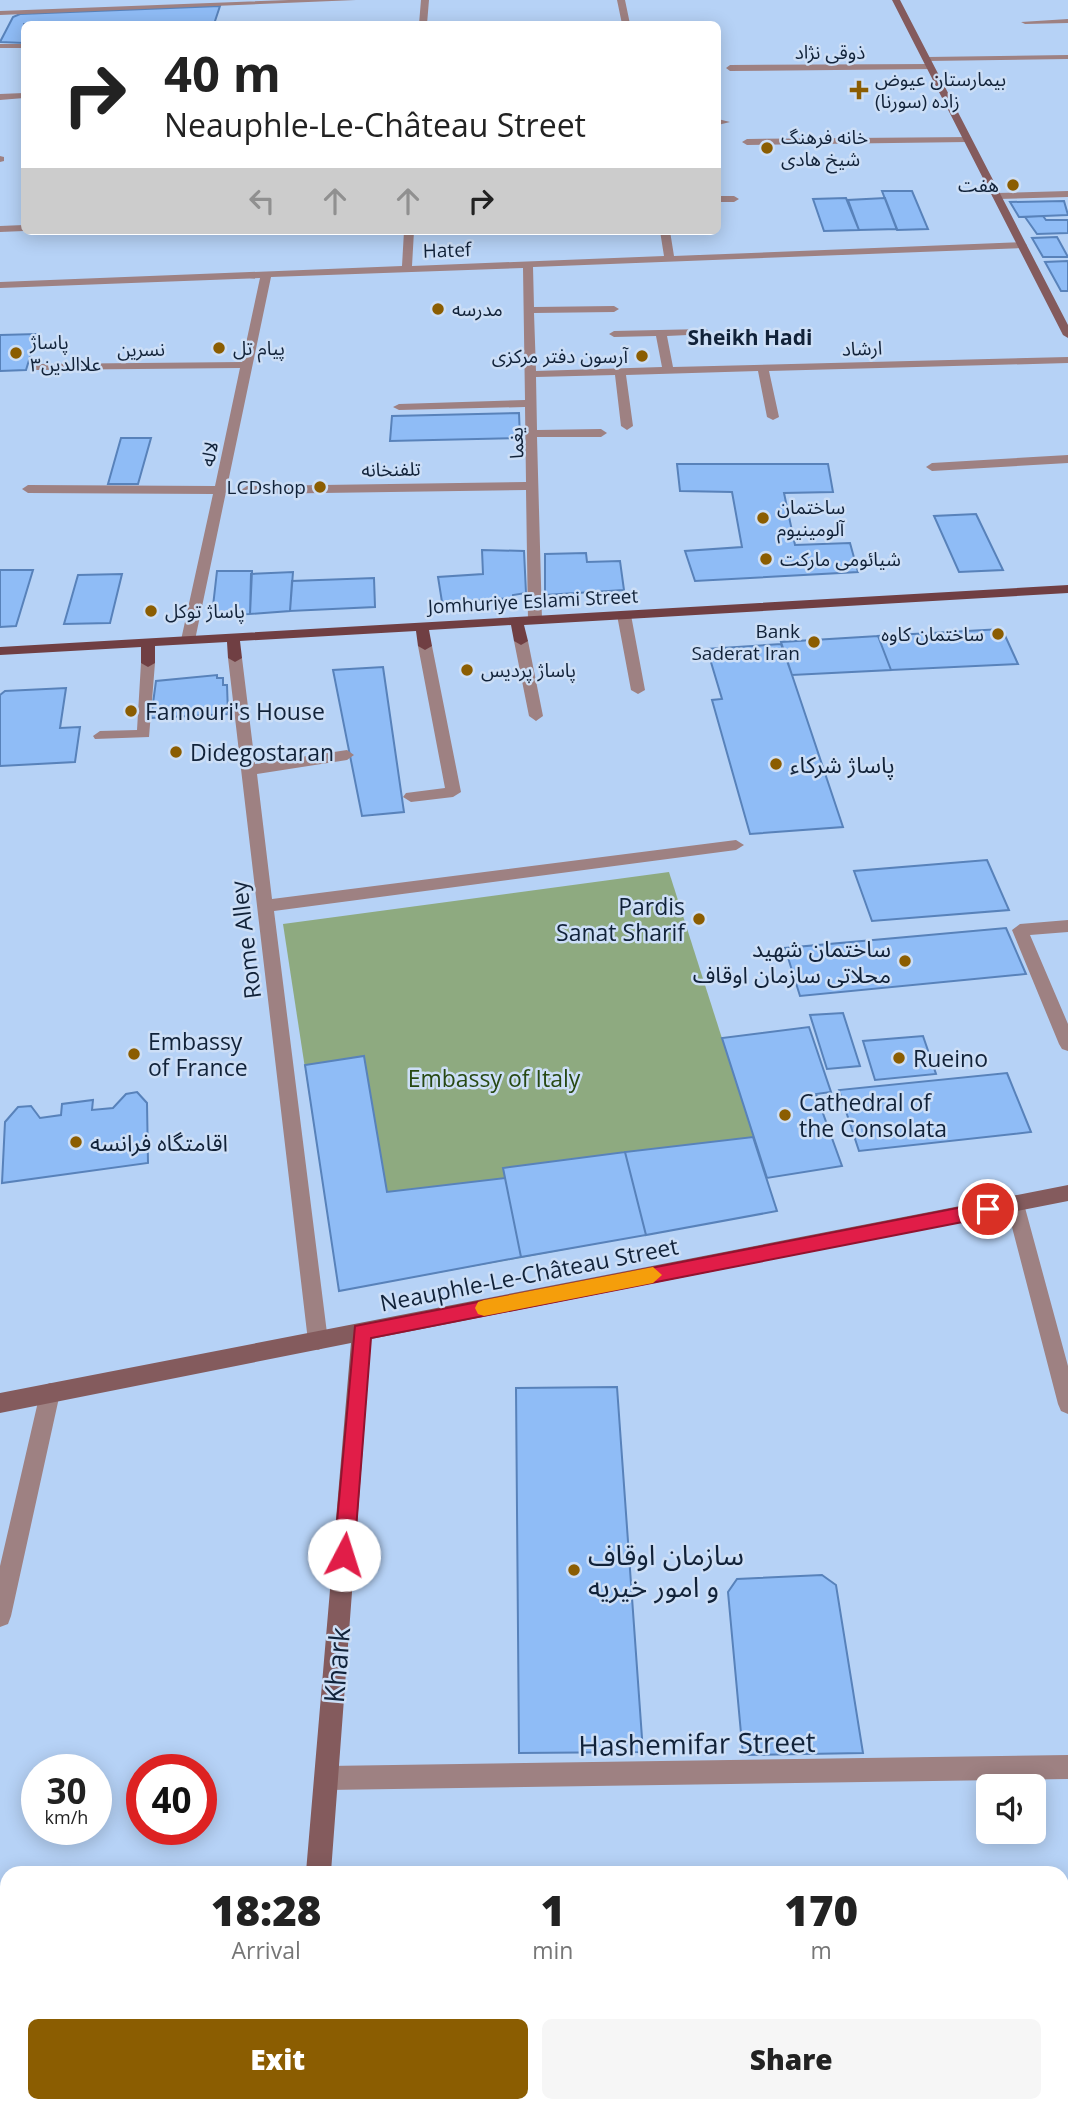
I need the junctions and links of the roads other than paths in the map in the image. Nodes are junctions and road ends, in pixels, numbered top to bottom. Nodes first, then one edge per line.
1 (352, 0) edge
2 (425, 0) edge
3 (621, 0) edge
4 (896, 0) edge
5 (0, 13) edge
6 (423, 21) edge
7 (624, 21) edge
8 (1068, 21) edge
9 (1025, 22) dead end
10 (0, 46) edge
11 (21, 46) edge
12 (1068, 57) edge
13 (929, 63) junction
14 (730, 68) dead end
15 (21, 96) edge
16 (0, 97) edge
17 (968, 139) junction
18 (747, 142) dead end
19 (1068, 194) edge
20 (997, 196) junction
21 (721, 199) edge
22 (733, 199) dead end
23 (21, 228) edge
24 (0, 229) edge
25 (409, 235) edge
26 (666, 235) edge
27 (1022, 245) junction
28 (670, 259) junction
29 (528, 264) junction
30 (407, 269) junction
31 (266, 275) junction
32 (0, 285) edge
33 (614, 309) dead end
34 (529, 310) junction
35 (704, 332) dead end
36 (662, 333) junction
37 (614, 334) dead end
38 (1068, 335) edge
39 (1068, 360) edge
40 (247, 365) junction
41 (36, 367) dead end
42 (763, 368) junction
43 (668, 371) junction
44 (620, 372) junction
45 (531, 374) junction
46 (532, 403) junction
47 (399, 407) dead end
48 (774, 417) dead end
49 (627, 426) dead end
50 (601, 433) dead end
51 (533, 434) junction
52 (1068, 459) edge
53 (932, 467) dead end
54 (534, 486) junction
55 (28, 489) dead end
56 (219, 490) junction
57 (247, 490) dead end
58 (1068, 589) edge
59 (624, 615) junction
60 (535, 620) junction
61 (517, 621) junction
62 (422, 627) junction
63 (233, 638) junction
64 (188, 640) junction
65 (522, 641) joint
66 (148, 643) junction
67 (425, 646) joint
68 (0, 651) edge
69 (235, 658) joint
70 (148, 663) joint
71 (638, 690) dead end
72 (536, 716) dead end
73 (100, 736) dead end
74 (347, 755) dead end
75 (249, 770) junction
76 (411, 797) dead end
77 (736, 845) dead end
78 (265, 906) junction
79 (1068, 926) edge
80 (1068, 1044) edge
81 (1068, 1194) edge
82 (1015, 1204) junction
83 (362, 1332) junction
84 (318, 1341) junction
85 (50, 1393) junction
86 (0, 1403) edge
87 (1068, 1404) edge
88 (0, 1616) edge
89 (1068, 1767) edge
90 (327, 1778) junction
91 (320, 1866) edge

1 - 5 street
2 - 6 street
3 - 7 street
4 - 13 street
8 - 9 street
10 - 11 street
12 - 13 street, ذوقی نژاد
13 - 14 street, ذوقی نژاد
13 - 17 street
15 - 16 street
17 - 18 street
17 - 20 street
19 - 20 street
20 - 27 street
21 - 22 street
23 - 24 street
25 - 30 street
26 - 28 street
27 - 28 street, Hatef
27 - 38 street
28 - 29 street, Hatef
29 - 30 street, Hatef
29 - 34 street, یغما
30 - 31 street, Hatef
31 - 32 street, Hatef
31 - 40 street, لاله
33 - 34 street
34 - 45 street, یغما
35 - 36 street
36 - 37 street
36 - 43 street
39 - 42 street, ارشاد
40 - 41 street, نسرین
40 - 56 street, لاله
42 - 43 street, ارشاد
42 - 48 street
43 - 44 street, ارشاد
44 - 45 street, ارشاد
44 - 49 street
45 - 46 street, یغما
46 - 47 street
46 - 51 street, یغما
50 - 51 street
51 - 54 street, یغما
52 - 53 street
54 - 57 street, تلفنخانه
54 - 60 street, یغما
55 - 56 street
56 - 64 street, لاله
58 - 59 main road, Jomhuriye Eslami Street
59 - 60 main road, Jomhuriye Eslami Street
59 - 71 street
60 - 61 main road, Jomhuriye Eslami Street
61 - 62 main road, Jomhuriye Eslami Street
61 - 65 main road
62 - 63 main road, Jomhuriye Eslami Street
62 - 67 main road
63 - 64 main road, Jomhuriye Eslami Street
63 - 69 main road
64 - 66 main road, Jomhuriye Eslami Street
65 - 72 street
66 - 68 main road, Jomhuriye Eslami Street
66 - 70 main road
67 - 76 street
69 - 75 street, Rome Alley
70 - 73 street
74 - 75 street
75 - 78 street, Rome Alley
77 - 78 street
78 - 84 street, Rome Alley
79 - 80 street
81 - 82 street, Neauphle-Le-Château Street
82 - 83 street, Neauphle-Le-Château Street
82 - 87 street
83 - 84 street, Neauphle-Le-Château Street
83 - 90 street, Khark
84 - 85 street, Neauphle-Le-Château Street
85 - 86 street, Neauphle-Le-Château Street
85 - 88 street
89 - 90 street, Hashemifar Street
90 - 91 street, Khark

